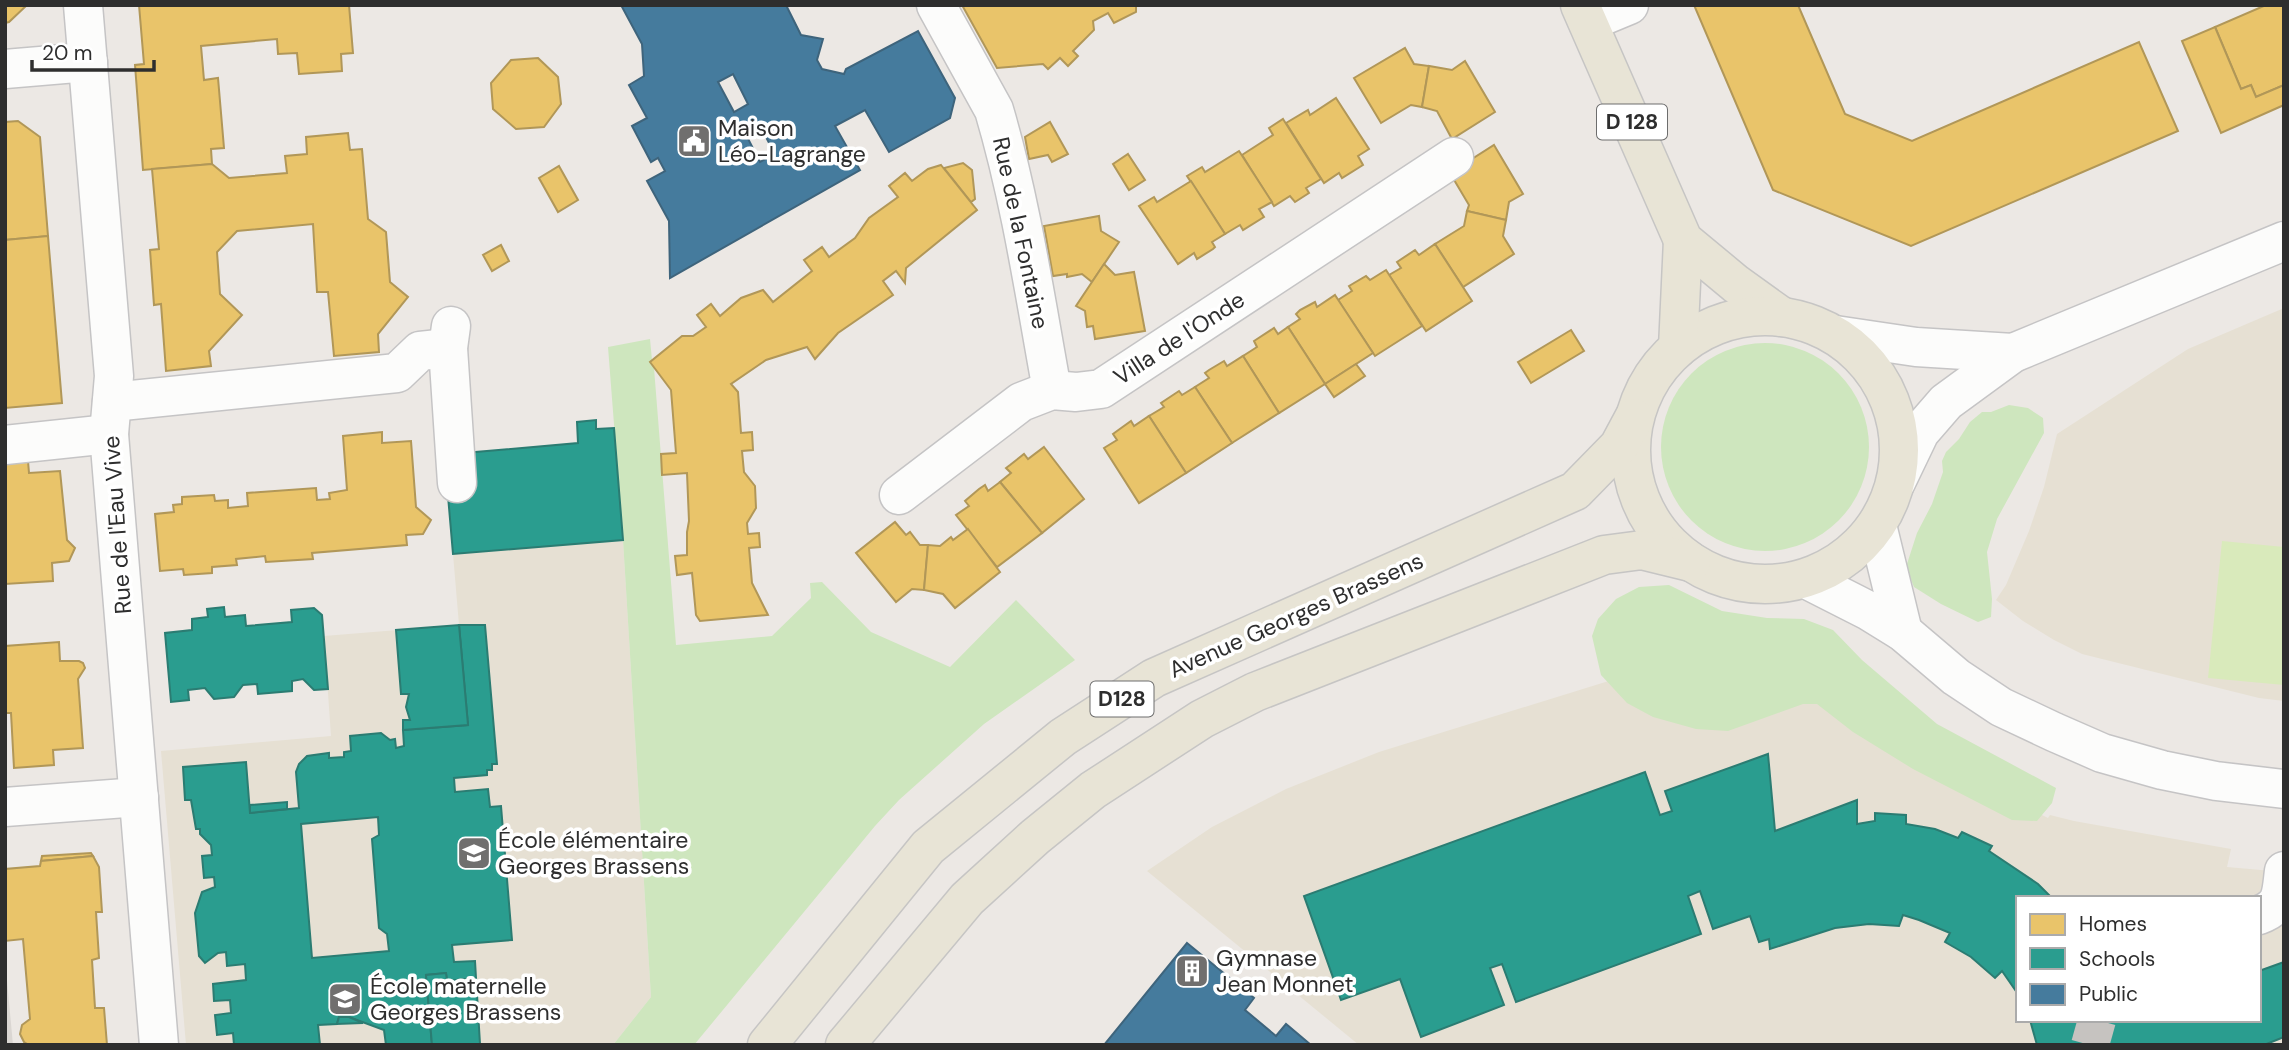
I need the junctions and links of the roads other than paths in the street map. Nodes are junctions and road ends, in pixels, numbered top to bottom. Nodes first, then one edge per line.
1 (83, 5) edge
2 (936, 5) edge
3 (1629, 5) edge
4 (1584, 14) edge
5 (88, 62) junction
6 (5, 69) edge
7 (1454, 157) dead end
8 (1683, 240) junction
9 (2284, 241) edge
10 (1782, 317) junction
11 (1835, 335) junction
12 (1678, 348) junction
13 (2013, 353) junction
14 (1052, 390) junction
15 (111, 418) junction
16 (1634, 418) junction
17 (5, 445) edge
18 (1896, 482) junction
19 (457, 483) dead end
20 (899, 495) dead end
21 (1877, 525) junction
22 (1691, 562) junction
23 (1806, 579) junction
24 (1903, 632) junction
25 (2284, 789) edge
26 (139, 797) junction
27 (5, 807) edge
28 (2284, 871) edge
29 (2261, 914) edge
30 (159, 1045) edge
31 (767, 1045) edge
32 (845, 1045) edge

1 - 5 street, Rue de l'Eau Vive
2 - 14 street, Rue de la Fontaine
3 - 4 street
4 - 8 main road, D 128
5 - 6 street
5 - 15 street, Rue de l'Eau Vive
7 - 14 street, Villa de l'Onde
8 - 10 main road, D 128
8 - 12 main road, D 128
9 - 13 street
10 - 11 main road
10 - 12 main road
11 - 13 street
11 - 18 main road
12 - 16 main road
13 - 18 street
14 - 20 street, Villa de l'Onde
15 - 17 street
15 - 19 street
15 - 26 street, Rue de l'Eau Vive
16 - 22 main road
16 - 31 main road, Avenue Georges Brassens / D128
18 - 21 main road
21 - 23 main road
21 - 24 street
22 - 23 main road
22 - 32 main road
23 - 24 street
24 - 25 street
26 - 27 street
26 - 30 street, Rue de l'Eau Vive
28 - 29 street

